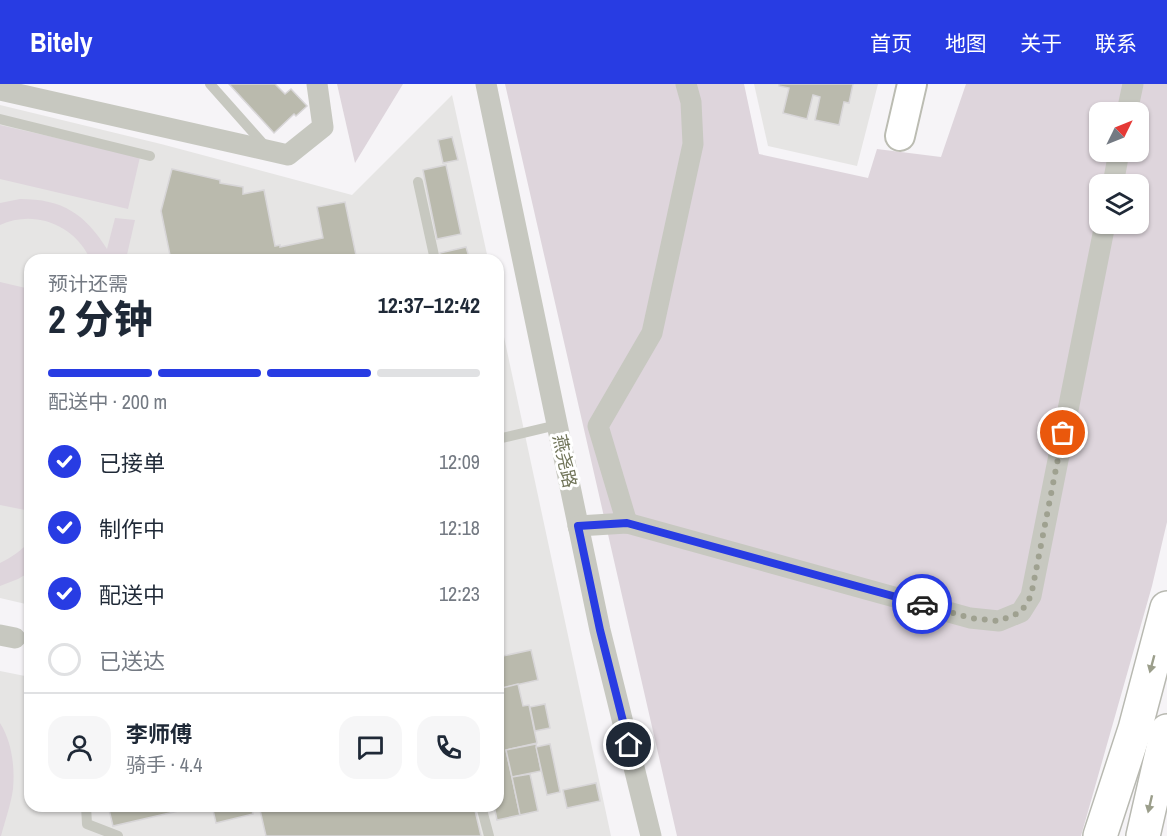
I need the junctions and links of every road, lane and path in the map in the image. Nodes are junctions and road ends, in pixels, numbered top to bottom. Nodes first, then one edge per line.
1 (210, 84) edge
2 (317, 84) edge
3 (486, 84) edge
4 (686, 84) edge
5 (912, 84) edge
6 (1133, 84) edge
7 (0, 90) edge
8 (1129, 102) edge
9 (0, 119) edge
10 (900, 136) dead end
11 (270, 151) junction
12 (150, 156) dead end
13 (418, 182) dead end
14 (1103, 234) edge
15 (434, 254) edge
16 (557, 425) junction
17 (504, 438) edge
18 (627, 523) junction
19 (578, 526) junction
20 (1167, 608) edge
21 (1167, 731) edge
22 (86, 812) edge
23 (483, 812) edge
24 (118, 836) edge
25 (489, 836) edge
26 (651, 836) edge
27 (1100, 836) edge
28 (1143, 836) edge

1 - 11 lane
2 - 11 street
3 - 16 street, 燕尧路
4 - 18 street
5 - 10 street
6 - 8 street
7 - 11 street
9 - 12 lane
13 - 15 lane
14 - 18 street
16 - 17 lane
16 - 19 street, 燕尧路
18 - 19 street
19 - 26 street, 燕尧路
20 -> 27 highway
21 -> 28 highway
22 - 24 lane
23 - 25 lane

